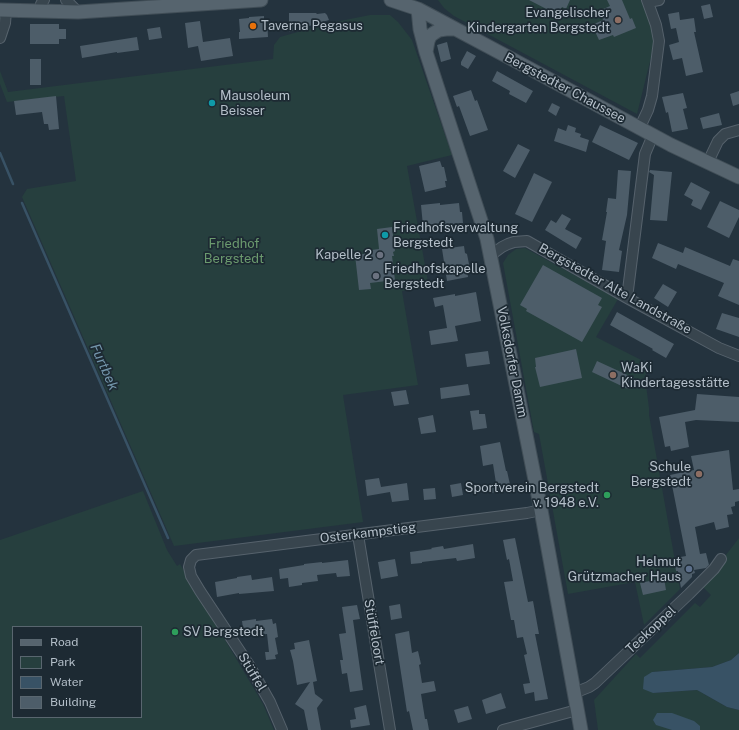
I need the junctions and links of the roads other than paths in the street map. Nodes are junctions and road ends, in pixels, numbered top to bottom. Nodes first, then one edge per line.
1 (66, 0) edge
2 (261, 0) edge
3 (391, 0) edge
4 (659, 0) edge
5 (648, 1) edge
6 (418, 5) edge
7 (42, 6) edge
8 (3, 10) edge
9 (78, 12) junction
10 (454, 29) junction
11 (0, 38) edge
12 (426, 52) junction
13 (640, 127) junction
14 (739, 130) edge
15 (653, 135) junction
16 (708, 162) junction
17 (739, 177) edge
18 (491, 255) junction
19 (627, 298) junction
20 (739, 356) edge
21 (541, 510) junction
22 (358, 535) junction
23 (196, 555) joint
24 (721, 559) dead end
25 (574, 693) junction
26 (577, 710) junction
27 (282, 730) edge
28 (390, 730) edge
29 (503, 730) edge
30 (581, 730) edge

1 - 9 street
2 - 9 main road
3 - 6 main road, Bergstedter Chaussee
4 - 5 street
5 - 13 street
6 - 10 main road, Bergstedter Chaussee
6 - 12 main road, Volksdorfer Damm
7 - 8 main road
7 - 9 main road
8 - 11 street
10 - 12 main road
10 - 13 main road, Bergstedter Chaussee
12 - 18 main road, Volksdorfer Damm
13 - 15 main road, Bergstedter Chaussee
14 - 16 street
15 - 16 main road, Bergstedter Chaussee
15 - 19 street
16 - 17 main road, Bergstedter Chaussee
18 - 19 street, Bergstedter Alte Landstraße
18 - 21 main road, Volksdorfer Damm
19 - 20 street, Bergstedter Alte Landstraße
21 - 22 street, Osterkampstieg
21 - 25 main road, Volksdorfer Damm
22 - 23 street, Osterkampstieg
22 - 28 street, Stüffeloort
23 - 27 street, Stüffel
24 - 25 street, Teekoppel
25 - 26 main road, Volksdorfer Damm
26 - 29 street
26 - 30 main road, Volksdorfer Damm

